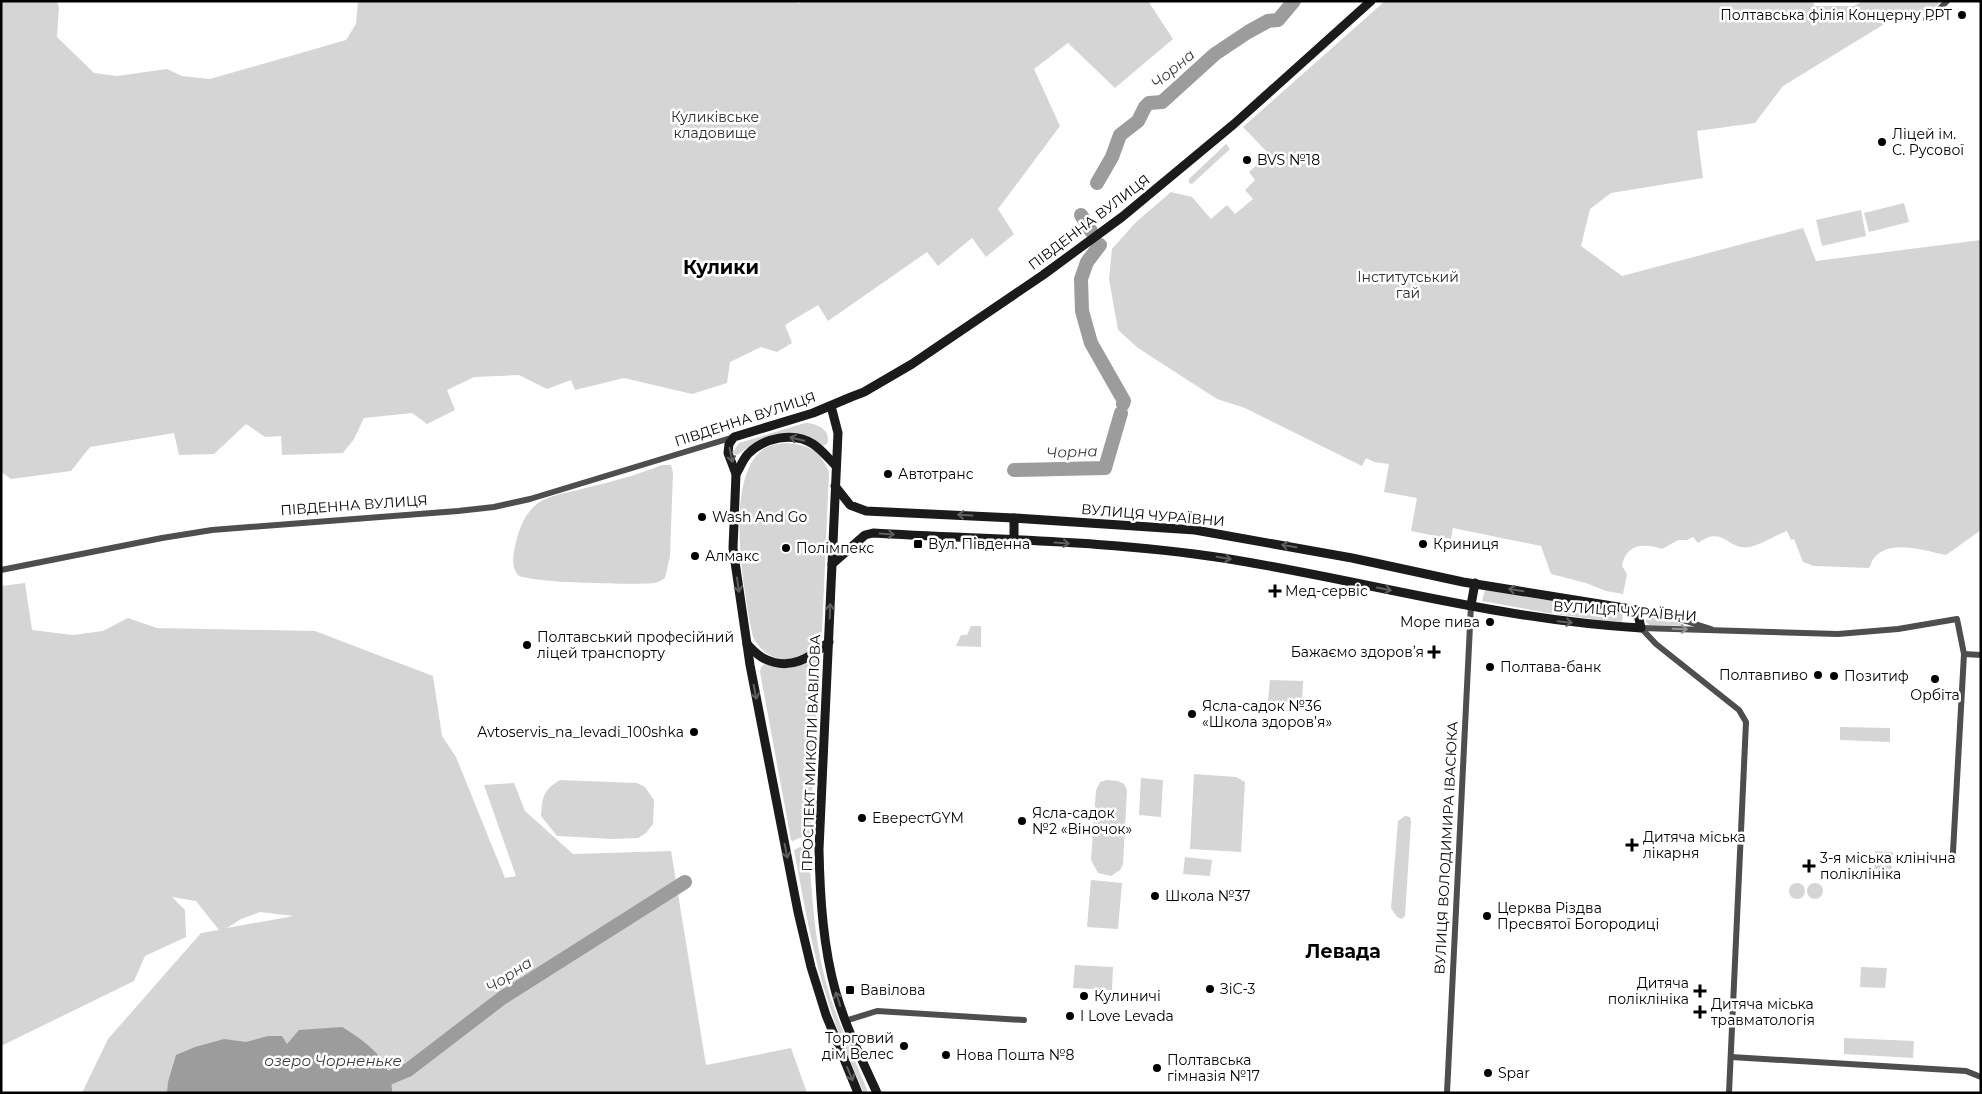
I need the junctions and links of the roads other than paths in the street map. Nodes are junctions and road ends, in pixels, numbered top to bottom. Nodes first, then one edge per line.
1 (1371, 1) edge
2 (1947, 1) edge
3 (1926, 19) dead end
4 (831, 406) junction
5 (734, 437) junction
6 (836, 466) junction
7 (736, 474) junction
8 (835, 486) junction
9 (1014, 518) junction
10 (1014, 540) junction
11 (832, 564) junction
12 (1, 570) edge
13 (1475, 583) junction
14 (1470, 605) junction
15 (1637, 610) junction
16 (1641, 628) junction
17 (1719, 631) junction
18 (829, 642) junction
19 (747, 644) junction
20 (1964, 654) junction
21 (1981, 655) edge
22 (1954, 852) dead end
23 (1024, 1020) dead end
24 (845, 1021) junction
25 (1731, 1058) junction
26 (1981, 1077) edge
27 (858, 1093) edge
28 (877, 1093) edge
29 (1447, 1093) edge
30 (1729, 1093) edge

1 - 4 main road, ПІВДЕННА ВУЛИЦЯ
2 - 3 street
4 - 5 main road, ПІВДЕННА ВУЛИЦЯ
4 - 6 main road, ПРОСПЕКТ МИКОЛИ ВАВІЛОВА
5 -> 7 main road, ПРОСПЕКТ МИКОЛИ ВАВІЛОВА
5 - 12 street, ПІВДЕННА ВУЛИЦЯ
6 -> 7 main road
6 - 8 main road, ПРОСПЕКТ МИКОЛИ ВАВІЛОВА
7 -> 19 main road, ПРОСПЕКТ МИКОЛИ ВАВІЛОВА
9 -> 8 main road, ВУЛИЦЯ ЧУРАЇВНИ
8 - 11 main road, ПРОСПЕКТ МИКОЛИ ВАВІЛОВА
9 - 10 main road
13 -> 9 main road, ВУЛИЦЯ ЧУРАЇВНИ
11 -> 10 main road, ВУЛИЦЯ ЧУРАЇВНИ
10 -> 14 main road, ВУЛИЦЯ ЧУРАЇВНИ
18 -> 11 main road, ПРОСПЕКТ МИКОЛИ ВАВІЛОВА
13 - 14 main road
15 -> 13 main road, ВУЛИЦЯ ЧУРАЇВНИ
14 -> 16 main road, ВУЛИЦЯ ЧУРАЇВНИ
14 - 29 street, ВУЛИЦЯ ВОЛОДИМИРА ІВАСЮКА
15 - 16 main road
15 - 17 street, ВУЛИЦЯ ЧУРАЇВНИ
16 -> 17 street, ВУЛИЦЯ ЧУРАЇВНИ
16 - 25 street
17 - 20 street, ВУЛИЦЯ ЧУРАЇВНИ
18 - 19 main road
24 -> 18 main road, ПРОСПЕКТ МИКОЛИ ВАВІЛОВА
19 -> 27 main road, ПРОСПЕКТ МИКОЛИ ВАВІЛОВА
20 - 21 street
20 - 22 street
23 - 24 street
24 - 28 main road, ПРОСПЕКТ МИКОЛИ ВАВІЛОВА
25 - 26 street
25 - 30 street

